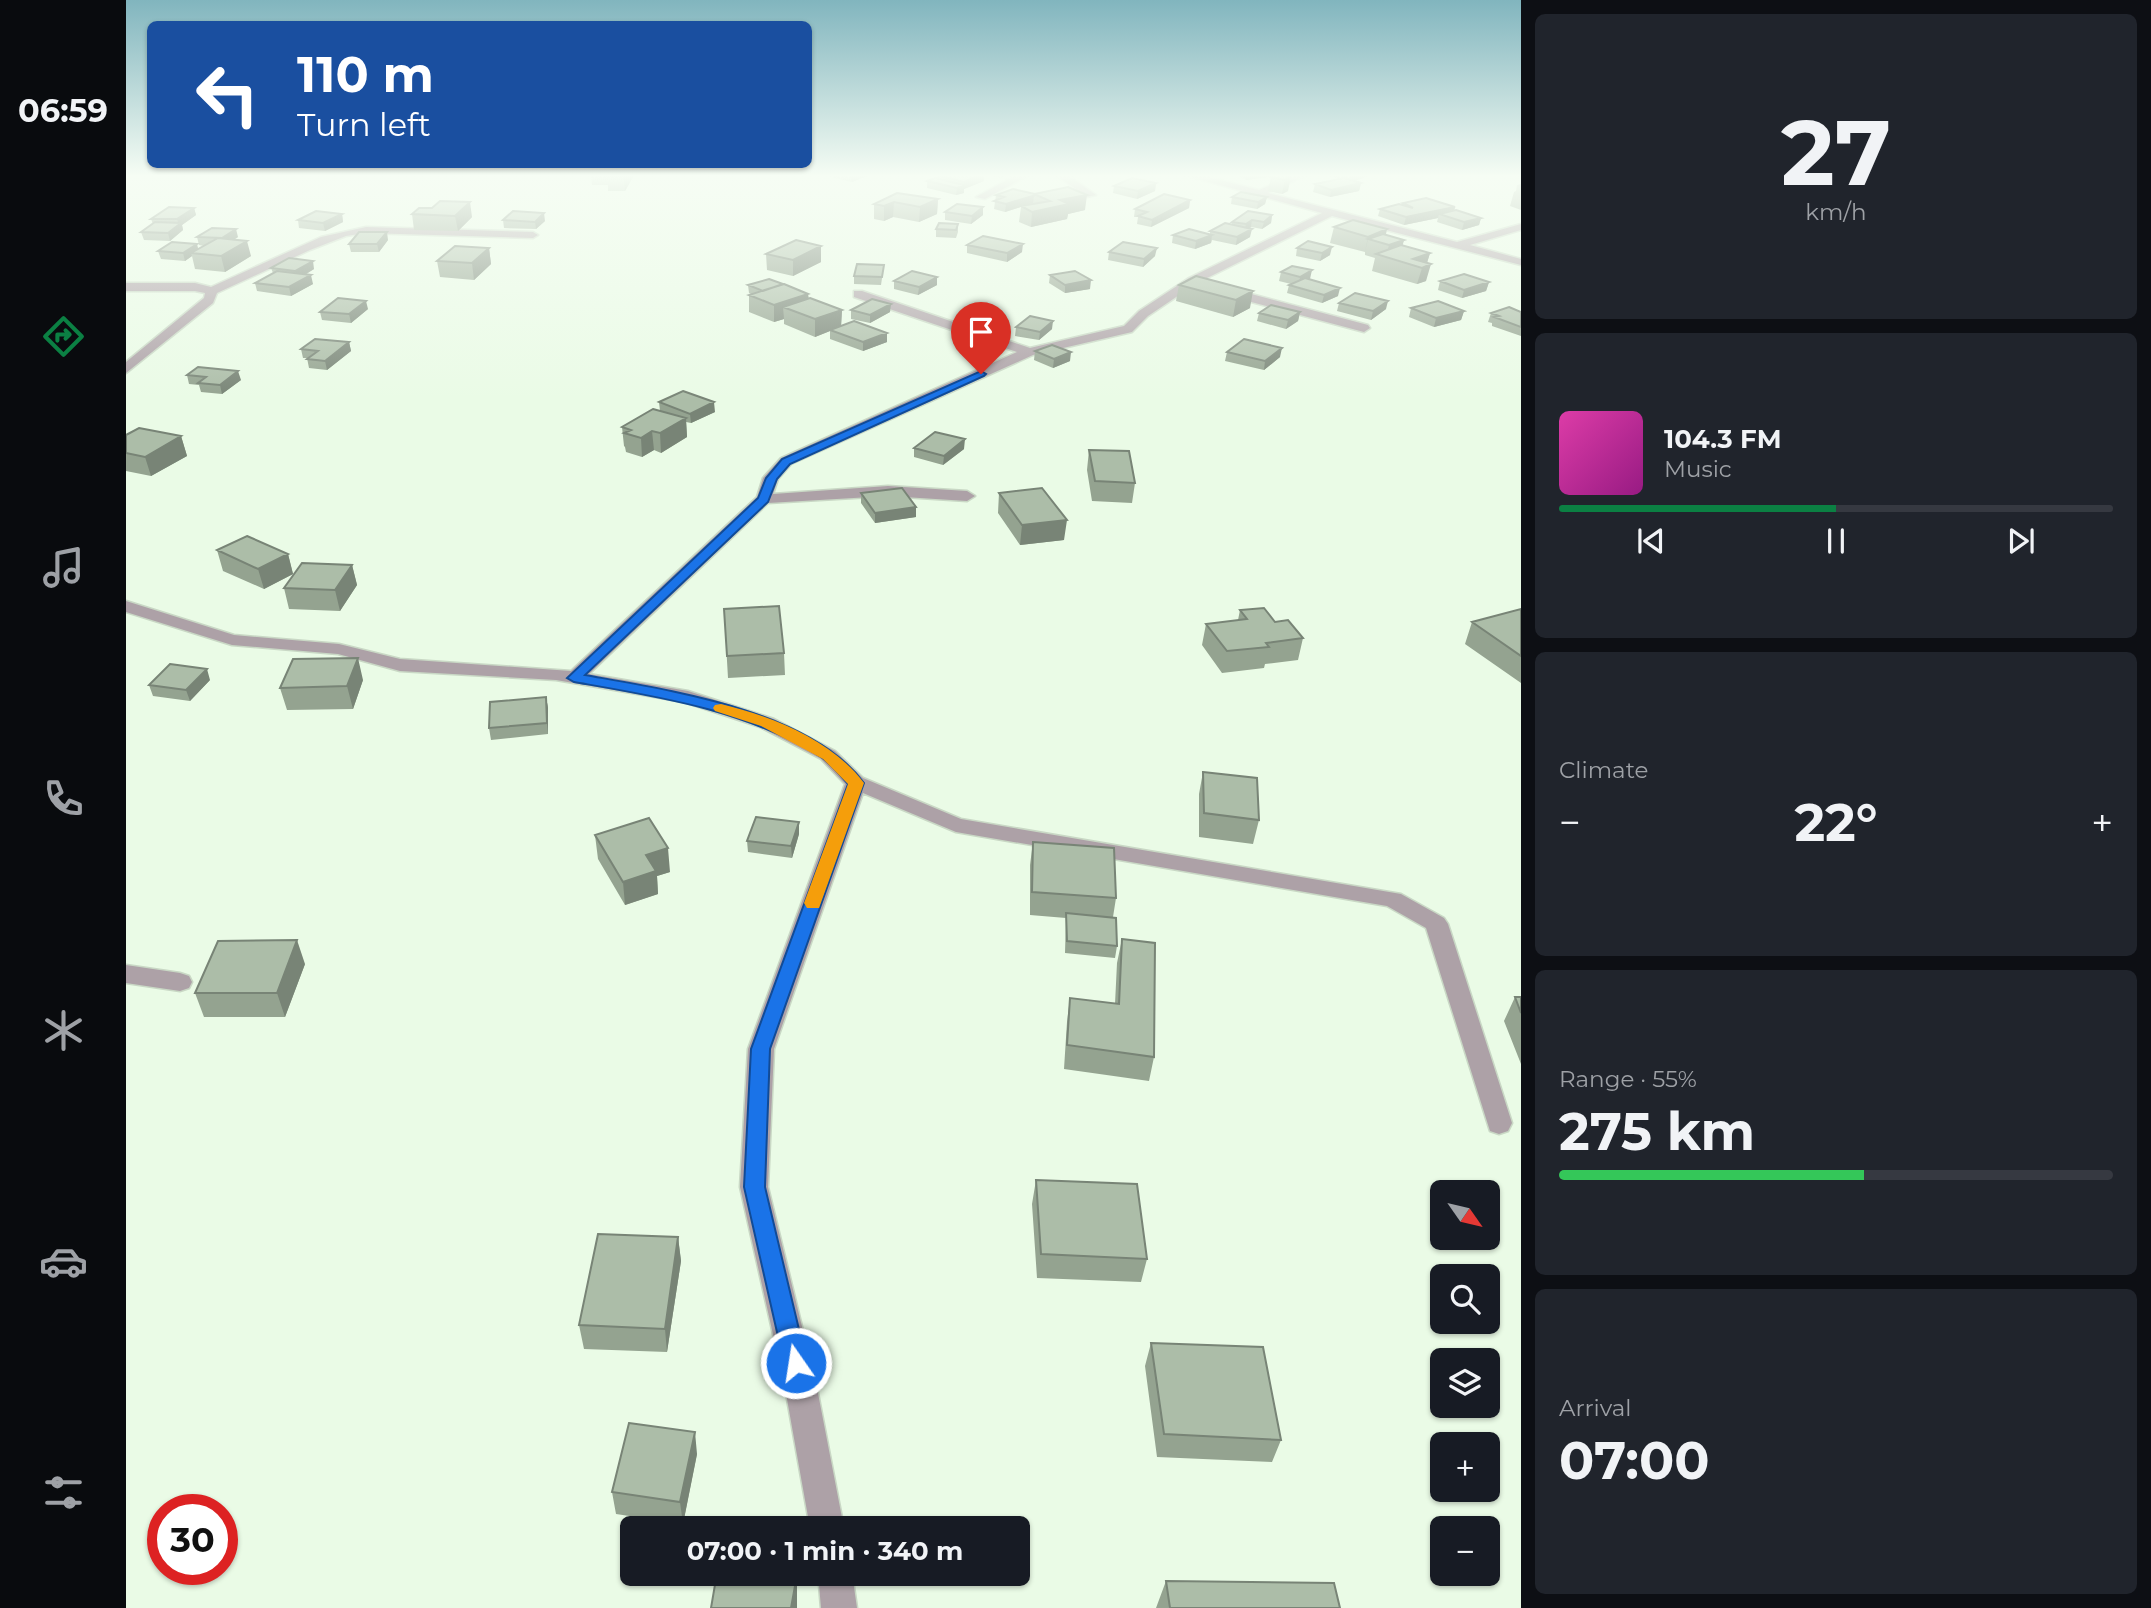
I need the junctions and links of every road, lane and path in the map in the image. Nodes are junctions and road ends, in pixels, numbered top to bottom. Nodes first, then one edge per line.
1 (298, 250) edge
2 (1256, 250) edge
3 (1473, 250) edge
4 (1521, 262) edge
5 (1193, 282) junction
6 (126, 287) edge
7 (212, 292) junction
8 (858, 294) dead end
9 (1364, 328) dead end
10 (1030, 352) junction
11 (126, 369) edge
12 (967, 496) dead end
13 (764, 499) junction
14 (126, 606) edge
15 (574, 678) junction
16 (856, 783) junction
17 (126, 974) edge
18 (180, 982) dead end
19 (1499, 1123) dead end
20 (825, 1516) edge
21 (836, 1586) edge
22 (839, 1608) edge

1 - 7 street
2 - 5 street
3 - 4 street
5 - 9 street
5 - 10 street
6 - 7 street
7 - 11 street
8 - 10 street
10 - 13 street
12 - 13 street
13 - 15 street
14 - 15 street
15 - 16 street
16 - 19 street
16 - 20 street
17 - 18 street
21 - 22 street

